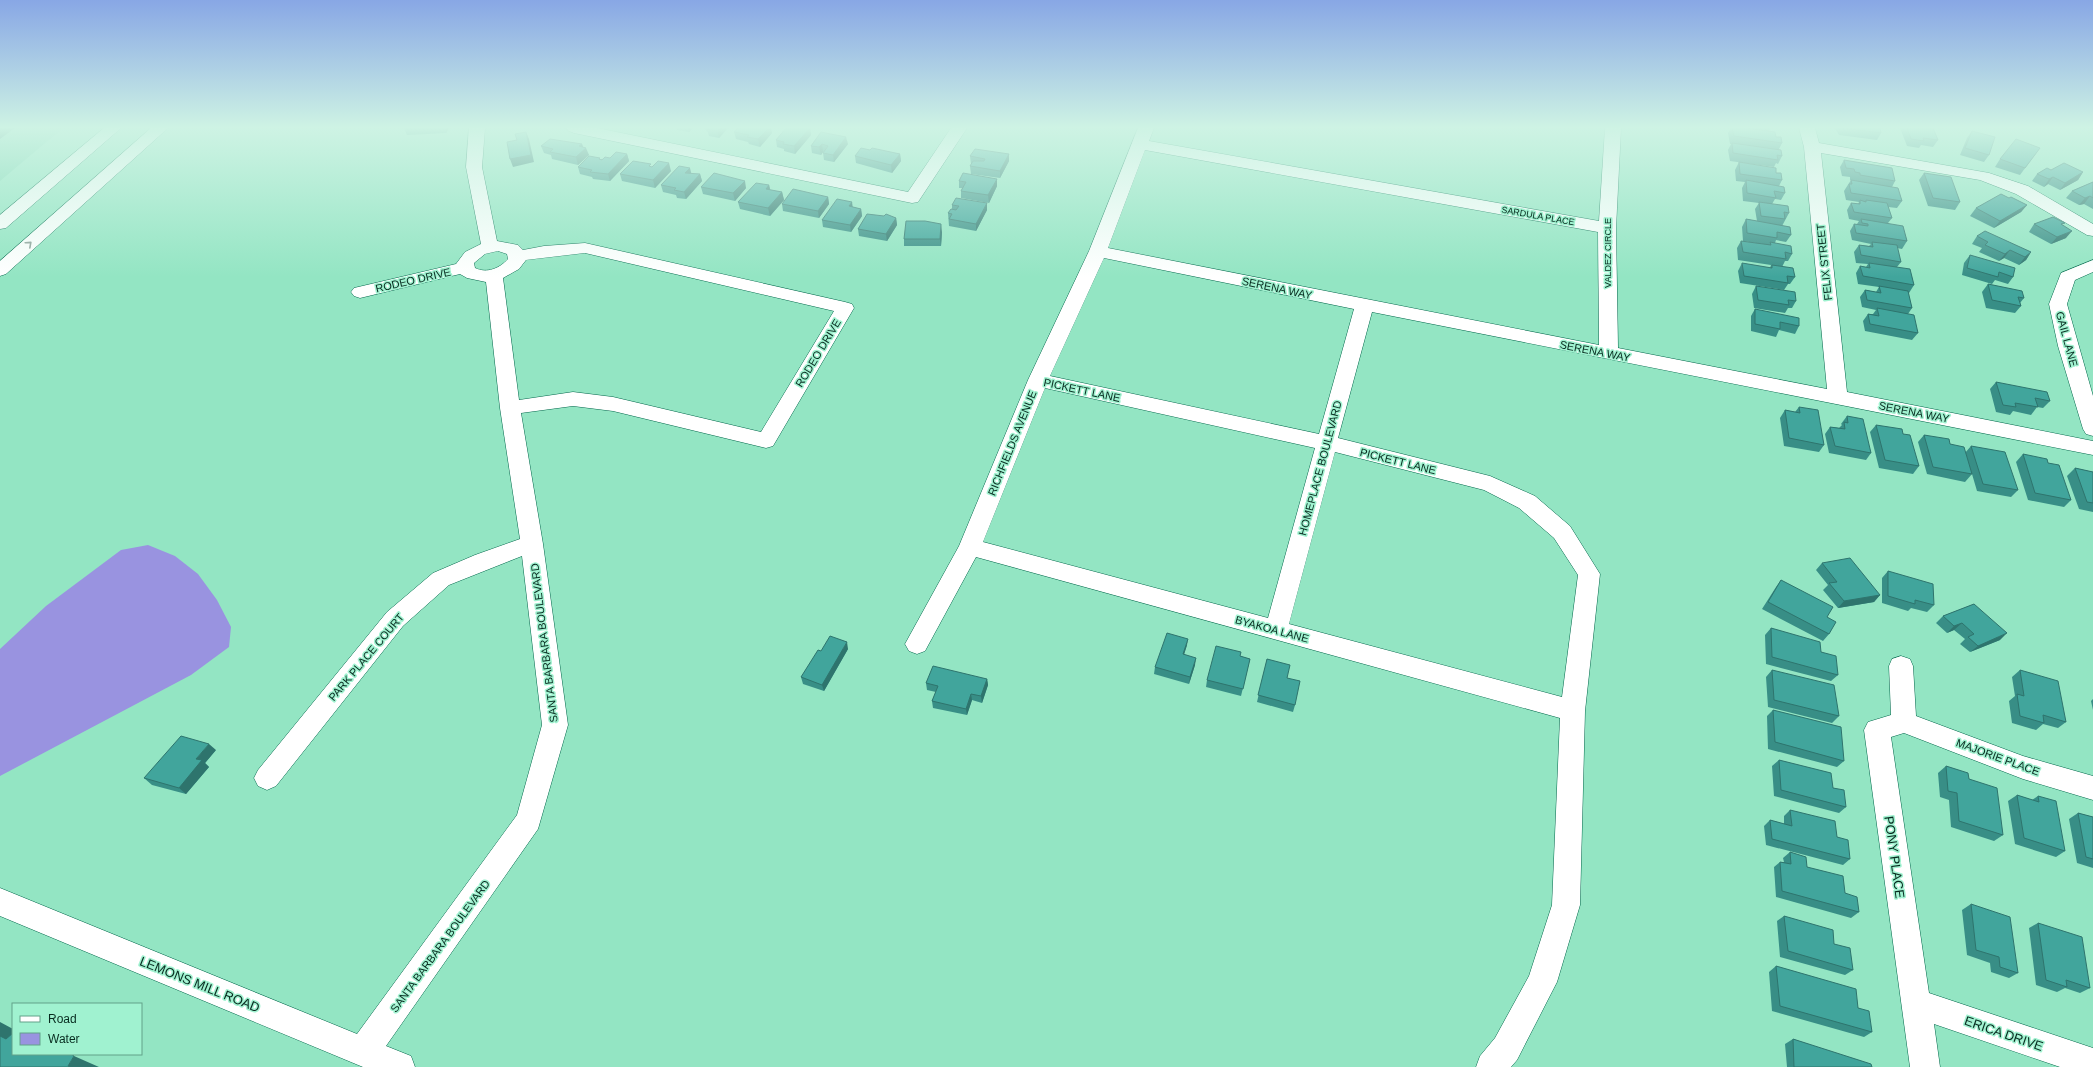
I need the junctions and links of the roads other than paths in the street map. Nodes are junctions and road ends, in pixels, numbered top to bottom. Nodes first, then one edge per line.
1 (54, 178) edge
2 (104, 178) edge
3 (476, 178) edge
4 (814, 178) edge
5 (926, 178) edge
6 (1126, 178) edge
7 (1353, 178) edge
8 (1610, 178) edge
9 (1815, 178) edge
10 (1988, 178) edge
11 (0, 224) edge
12 (1607, 228) junction
13 (2093, 231) edge
14 (490, 247) junction
15 (1098, 251) junction
16 (517, 256) junction
17 (2093, 265) edge
18 (465, 267) junction
19 (0, 270) edge
20 (494, 276) junction
21 (360, 292) dead end
22 (1364, 306) junction
23 (1609, 354) junction
24 (1038, 380) junction
25 (1838, 396) junction
26 (510, 408) junction
27 (2093, 429) edge
28 (1327, 443) junction
29 (2093, 448) edge
30 (532, 544) junction
31 (970, 547) junction
32 (1276, 630) junction
33 (917, 644) dead end
34 (1901, 666) dead end
35 (1574, 711) junction
36 (1904, 722) junction
37 (267, 778) dead end
38 (2093, 788) edge
39 (0, 902) edge
40 (1916, 1003) junction
41 (363, 1052) junction
42 (2093, 1062) edge
43 (400, 1067) edge
44 (1491, 1067) edge
45 (1925, 1067) edge

1 - 11 main road
19 -> 2 main road
3 - 14 main road
4 - 5 main road
6 - 15 main road, RICHFIELDS AVENUE
7 - 12 main road, SARDULA PLACE
8 - 12 main road, VALDEZ CIRCLE
9 - 25 main road, FELIX STREET
10 - 13 main road
12 - 23 main road, VALDEZ CIRCLE
14 - 16 main road
14 - 18 main road
15 - 22 main road, SERENA WAY
15 - 24 main road, RICHFIELDS AVENUE
16 - 20 main road
16 - 26 main road, RODEO DRIVE
17 - 27 main road, GAIL LANE
18 - 20 main road
18 - 21 main road, RODEO DRIVE
20 - 26 main road, SANTA BARBARA BOULEVARD
22 - 23 main road, SERENA WAY
22 - 28 main road, HOMEPLACE BOULEVARD
23 - 25 main road, SERENA WAY
24 - 28 main road, PICKETT LANE
24 - 31 main road, RICHFIELDS AVENUE
25 - 29 main road, SERENA WAY
26 - 30 main road, SANTA BARBARA BOULEVARD
28 - 32 main road, HOMEPLACE BOULEVARD
28 - 35 main road, PICKETT LANE
30 - 37 main road, PARK PLACE COURT
30 - 41 main road, SANTA BARBARA BOULEVARD
31 - 32 main road, BYAKOA LANE
31 - 33 main road, RICHFIELDS AVENUE
32 - 35 main road, BYAKOA LANE
34 - 36 main road
35 - 44 main road, PICKETT LANE
36 - 38 main road, MAJORIE PLACE
36 - 40 main road, PONY PLACE
39 - 41 main road, LEMONS MILL ROAD
40 - 42 main road, ERICA DRIVE
40 - 45 main road, PONY PLACE
41 - 43 main road, LEMONS MILL ROAD

